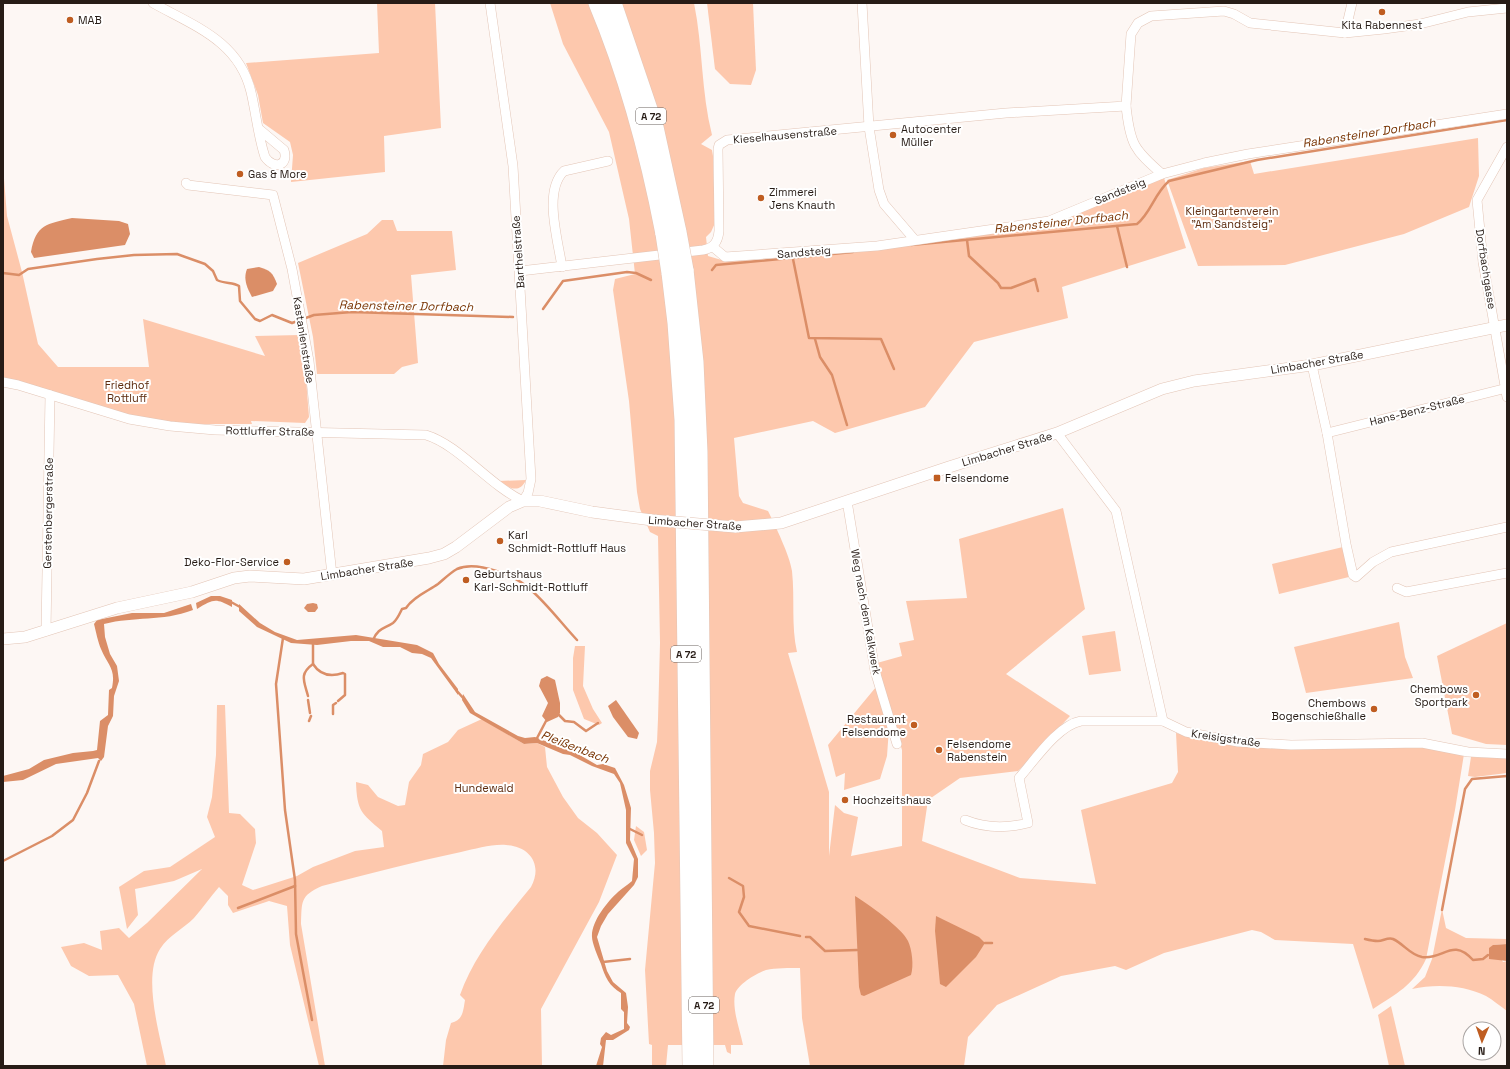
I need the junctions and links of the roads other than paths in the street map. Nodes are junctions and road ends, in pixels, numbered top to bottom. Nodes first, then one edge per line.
1 (153, 3) edge
2 (490, 3) edge
3 (597, 3) edge
4 (614, 3) edge
5 (862, 3) edge
6 (1352, 3) edge
7 (1507, 8) edge
8 (1345, 33) junction
9 (1126, 106) junction
10 (1507, 114) edge
11 (869, 127) junction
12 (259, 129) dead end
13 (1507, 147) edge
14 (608, 162) dead end
15 (1162, 174) junction
16 (186, 183) dead end
17 (671, 233) junction
18 (914, 239) junction
19 (714, 247) junction
20 (562, 267) junction
21 (520, 271) junction
22 (678, 272) junction
23 (1507, 325) edge
24 (1496, 327) junction
25 (1312, 365) junction
26 (3, 382) edge
27 (1507, 391) edge
28 (50, 395) junction
29 (316, 431) junction
30 (1057, 433) junction
31 (1327, 433) junction
32 (523, 501) junction
33 (848, 501) junction
34 (1507, 527) edge
35 (1507, 573) edge
36 (332, 575) junction
37 (1397, 588) dead end
38 (46, 631) junction
39 (3, 639) edge
40 (1163, 721) junction
41 (897, 744) dead end
42 (1507, 754) edge
43 (965, 820) dead end
44 (691, 1066) edge
45 (705, 1066) edge

1 - 12 street
2 - 21 street, Barthelstraße
3 - 17 highway, A 72
4 - 17 highway, A 72
5 - 11 street
6 - 8 street
7 - 8 street
8 - 9 street
9 - 11 street, Kieselhausenstraße
9 - 15 street
10 - 15 street, Sandsteig
11 - 18 street
11 - 19 street, Kieselhausenstraße
13 - 24 street, Dorfbachgasse
14 - 20 street
15 - 18 street, Sandsteig
16 - 29 street, Kastanienstraße
17 - 22 highway, A 72, bridge
18 - 19 street, Sandsteig
19 - 20 street
20 - 21 street
21 - 32 street, Barthelstraße
22 - 44 highway, A 72
22 - 45 highway, A 72
23 - 24 street, Limbacher Straße
24 - 25 street, Limbacher Straße
24 - 27 street, Dorfbachgasse
25 - 30 street, Limbacher Straße
25 - 31 street
26 - 28 street, Rottluffer Straße
27 - 31 street, Hans-Benz-Straße
28 - 29 street, Rottluffer Straße
28 - 38 street, Gerstenbergerstraße
29 - 32 street, Rottluffer Straße
29 - 36 street, Kastanienstraße
30 - 33 street, Limbacher Straße
30 - 40 street
31 - 34 street
32 - 33 street, Limbacher Straße, bridge
32 - 36 street, Limbacher Straße
33 - 41 street, Weg nach dem Kalkwerk
35 - 37 street
36 - 38 street, Limbacher Straße
38 - 39 street, Limbacher Straße
40 - 42 street, Kreisigstraße
40 - 43 street

